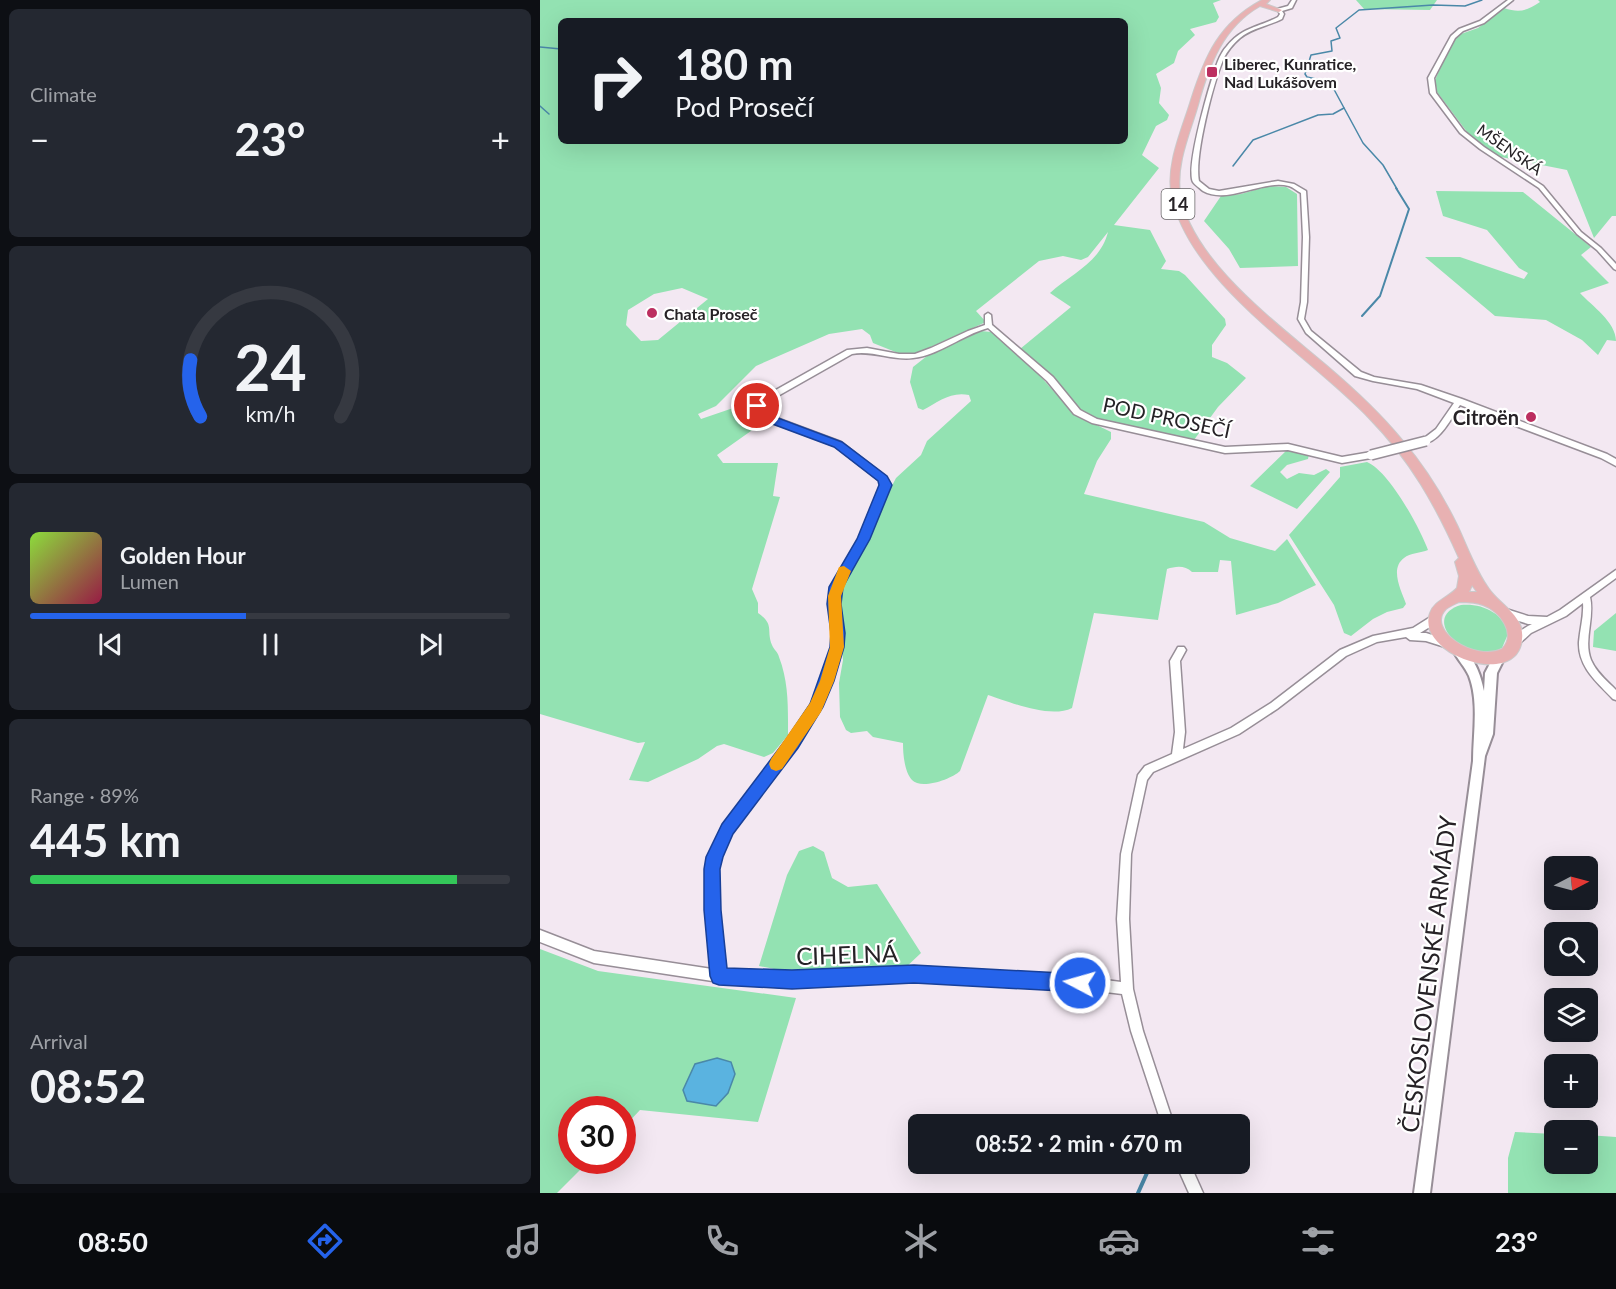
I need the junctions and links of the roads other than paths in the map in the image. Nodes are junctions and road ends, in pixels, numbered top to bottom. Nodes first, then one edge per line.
1 (1267, 0) edge
2 (1294, 0) edge
3 (1511, 0) edge
4 (1260, 4) junction
5 (1279, 10) junction
6 (1616, 268) edge
7 (988, 315) dead end
8 (989, 326) junction
9 (1459, 401) junction
10 (1616, 462) edge
11 (1458, 542) junction
12 (1616, 573) edge
13 (1457, 597) junction
14 (1586, 598) junction
15 (1499, 608) junction
16 (1435, 619) junction
17 (1551, 620) junction
18 (1395, 636) junction
19 (1516, 641) junction
20 (1453, 649) junction
21 (1181, 650) dead end
22 (1499, 657) junction
23 (1616, 696) edge
24 (1177, 756) junction
25 (1479, 761) junction
26 (540, 936) edge
27 (719, 976) junction
28 (1127, 988) junction
29 (1164, 1114) edge
30 (1187, 1174) edge
31 (1196, 1193) edge
32 (1422, 1193) edge

1 - 4 main road, 14
2 - 5 street
3 - 6 street, MŠENSKÁ
4 - 5 main road
4 - 11 main road, 14
5 - 9 street
7 - 8 street
8 - 9 street, POD PROSEČÍ, bridge
8 - 27 street
9 - 10 street
11 - 13 main road, 14
11 - 15 main road, 14
12 - 14 street, ČESKOSLOVENSKÉ ARMÁDY
13 - 15 main road
13 - 16 main road
14 - 17 street, ČESKOSLOVENSKÉ ARMÁDY
14 - 23 street
15 - 17 street
15 - 19 main road, 14
16 - 18 street
16 - 20 main road, ČESKOSLOVENSKÉ ARMÁDY
17 - 19 street, ČESKOSLOVENSKÉ ARMÁDY
18 - 20 street
18 - 24 street
19 - 22 main road, ČESKOSLOVENSKÉ ARMÁDY
20 - 22 main road
20 - 25 street, ČESKOSLOVENSKÉ ARMÁDY
21 - 24 street
22 - 25 street, ČESKOSLOVENSKÉ ARMÁDY
24 - 28 street
25 - 32 street, ČESKOSLOVENSKÉ ARMÁDY
26 - 27 street, CIHELNÁ
27 - 28 street, CIHELNÁ
28 - 29 street
30 - 31 street

